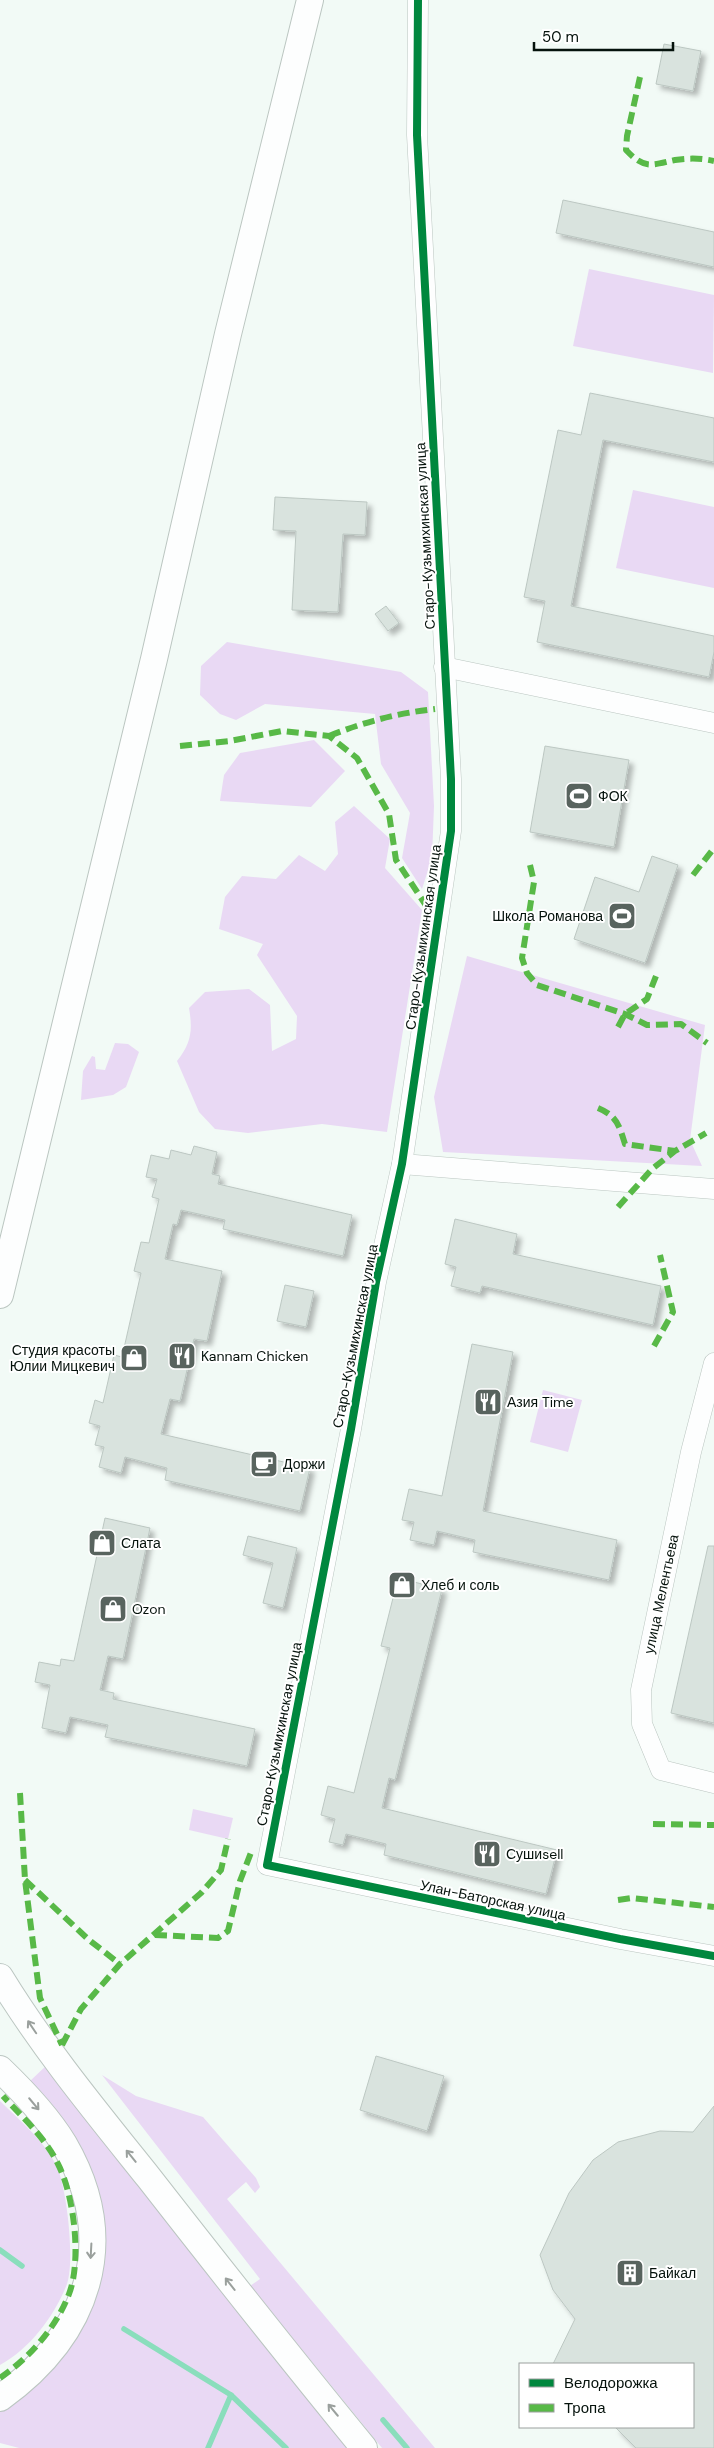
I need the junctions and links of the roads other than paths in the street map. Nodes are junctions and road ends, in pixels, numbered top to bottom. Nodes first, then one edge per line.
1 (310, 0) edge
2 (418, 0) edge
3 (444, 667) junction
4 (714, 723) edge
5 (402, 1164) junction
6 (714, 1189) edge
7 (0, 1295) edge
8 (714, 1363) edge
9 (714, 1783) edge
10 (267, 1865) joint
11 (714, 1956) edge
12 (0, 1977) edge
13 (0, 2069) edge
14 (0, 2398) edge
15 (364, 2448) edge

1 - 7 main road
2 - 3 street, Старо-Кузьмихинская улица
3 - 4 street
3 - 5 street, Старо-Кузьмихинская улица
5 - 6 street
5 - 10 street, Старо-Кузьмихинская улица
8 - 9 street, улица Мелентьева
10 - 11 street, Улан-Баторская улица
15 -> 12 main road
13 -> 14 main road

